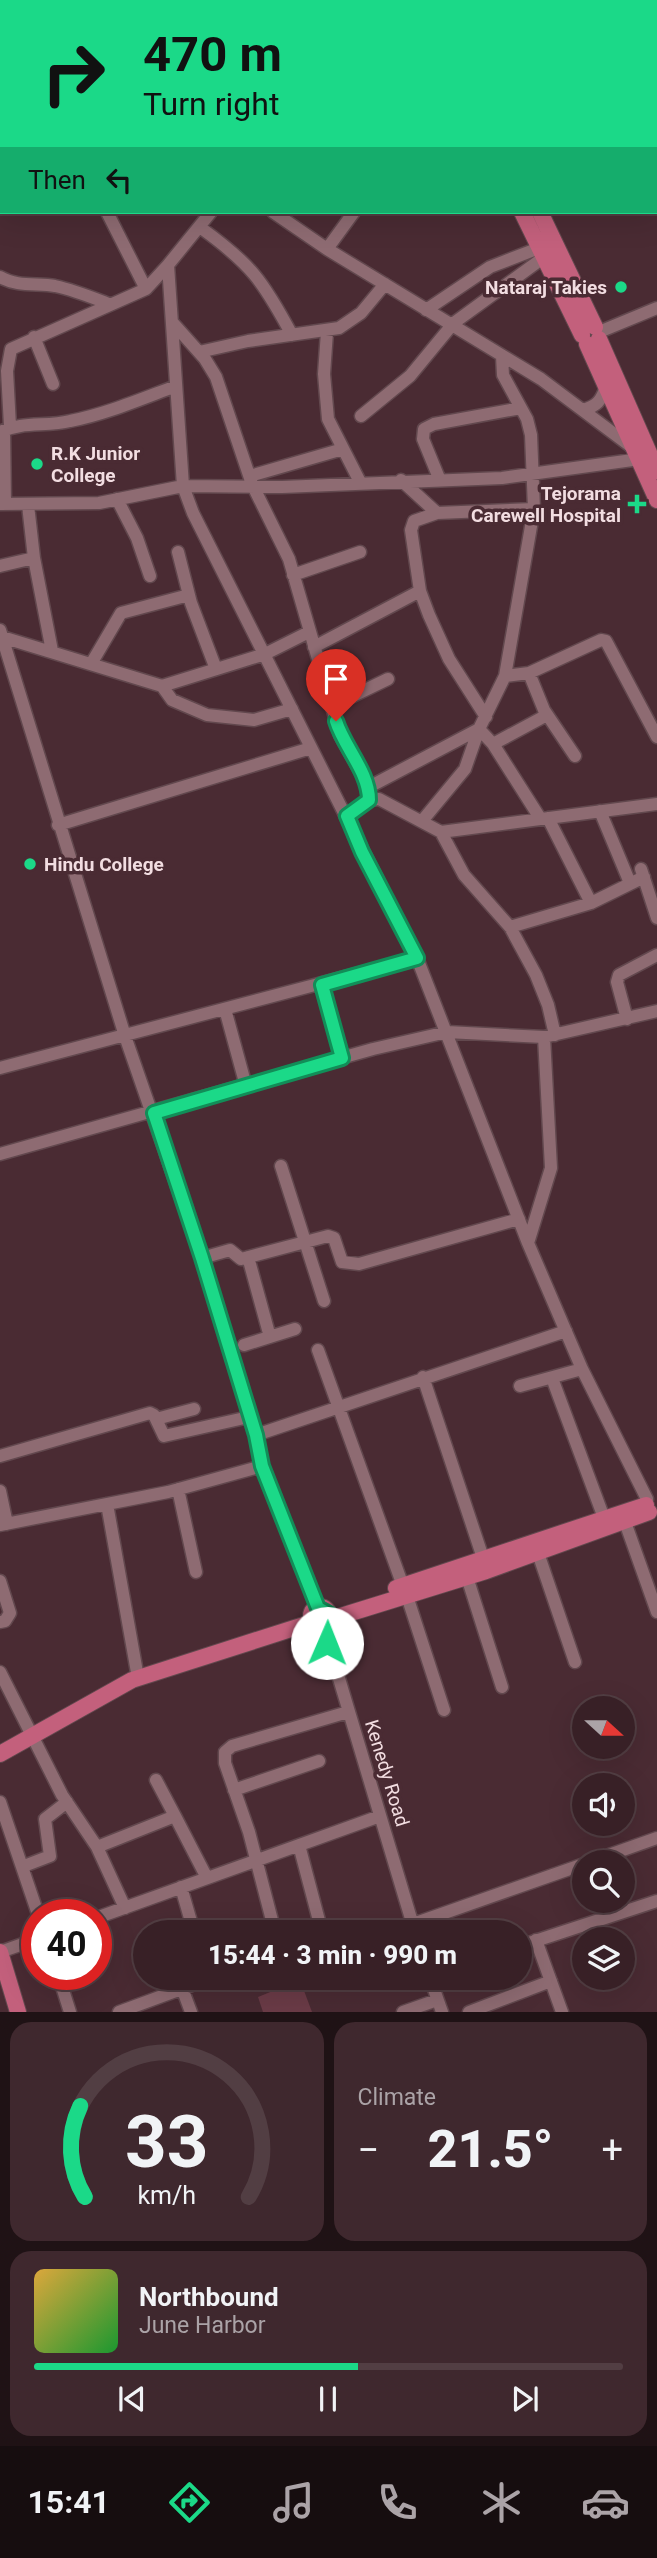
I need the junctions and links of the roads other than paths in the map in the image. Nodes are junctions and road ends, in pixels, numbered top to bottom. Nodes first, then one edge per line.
1 (108, 214) edge
2 (210, 214) edge
3 (277, 214) edge
4 (352, 214) edge
5 (523, 214) edge
6 (541, 214) edge
7 (201, 228) junction
8 (327, 248) junction
9 (541, 253) junction
10 (168, 265) junction
11 (0, 276) edge
12 (385, 284) junction
13 (146, 289) junction
14 (109, 304) junction
15 (657, 308) edge
16 (426, 310) junction
17 (172, 322) junction
18 (451, 325) junction
19 (327, 332) junction
20 (292, 335) junction
21 (592, 335) junction
22 (34, 337) junction
23 (199, 352) junction
24 (502, 356) junction
25 (53, 384) dead end
26 (176, 386) junction
27 (606, 387) junction
28 (521, 408) junction
29 (583, 410) junction
30 (361, 416) dead end
31 (4, 430) edge
32 (343, 449) junction
33 (647, 463) edge
34 (533, 473) junction
35 (439, 478) junction
36 (251, 480) junction
37 (401, 480) junction
38 (360, 482) junction
39 (183, 486) junction
40 (117, 499) junction
41 (657, 500) edge
42 (2, 504) edge
43 (29, 505) junction
44 (534, 509) junction
45 (438, 513) junction
46 (178, 552) dead end
47 (360, 552) dead end
48 (34, 558) junction
49 (0, 566) edge
50 (293, 575) junction
51 (150, 576) dead end
52 (420, 591) junction
53 (189, 595) junction
54 (309, 632) junction
55 (1, 634) edge
56 (314, 647) junction
57 (52, 651) junction
58 (265, 654) junction
59 (91, 664) junction
60 (216, 669) junction
61 (529, 673) junction
62 (505, 676) junction
63 (388, 679) dead end
64 (162, 686) junction
65 (332, 706) junction
66 (292, 709) junction
67 (547, 715) junction
68 (486, 717) junction
69 (479, 729) junction
70 (657, 737) edge
71 (493, 744) junction
72 (311, 748) junction
73 (575, 756) dead end
74 (369, 793) junction
75 (657, 804) edge
76 (600, 811) junction
77 (347, 816) junction
78 (544, 818) junction
79 (422, 821) junction
80 (58, 825) junction
81 (441, 832) junction
82 (630, 883) junction
83 (591, 903) junction
84 (657, 918) edge
85 (510, 927) junction
86 (657, 956) edge
87 (417, 958) junction
88 (322, 985) junction
89 (225, 1009) junction
90 (657, 1011) edge
91 (627, 1019) junction
92 (447, 1031) junction
93 (125, 1036) junction
94 (549, 1036) junction
95 (342, 1058) junction
96 (0, 1068) edge
97 (246, 1086) junction
98 (154, 1113) junction
99 (0, 1154) edge
100 (281, 1166) dead end
101 (519, 1219) junction
102 (305, 1241) junction
103 (528, 1243) junction
104 (248, 1257) junction
105 (202, 1258) junction
106 (324, 1301) dead end
107 (295, 1329) dead end
108 (566, 1331) junction
109 (270, 1337) junction
110 (244, 1345) dead end
111 (318, 1350) dead end
112 (582, 1369) junction
113 (423, 1377) junction
114 (552, 1378) junction
115 (520, 1386) dead end
116 (339, 1405) junction
117 (194, 1409) dead end
118 (250, 1417) junction
119 (156, 1419) junction
120 (256, 1435) junction
121 (0, 1456) edge
122 (262, 1466) junction
123 (178, 1489) junction
124 (0, 1491) edge
125 (107, 1504) junction
126 (653, 1508) edge
127 (604, 1518) junction
128 (625, 1522) junction
129 (4, 1524) edge
130 (538, 1553) junction
131 (483, 1558) junction
132 (196, 1572) dead end
133 (467, 1577) junction
134 (0, 1581) edge
135 (405, 1591) junction
136 (657, 1612) edge
137 (322, 1617) junction
138 (0, 1622) edge
139 (575, 1662) dead end
140 (0, 1672) edge
141 (138, 1678) junction
142 (502, 1687) dead end
143 (444, 1710) dead end
144 (348, 1712) junction
145 (32, 1733) junction
146 (0, 1754) edge
147 (319, 1761) dead end
148 (156, 1780) dead end
149 (234, 1790) junction
150 (0, 1802) edge
151 (66, 1802) junction
152 (175, 1816) junction
153 (380, 1816) junction
154 (657, 1838) edge
155 (299, 1845) junction
156 (97, 1847) junction
157 (623, 1850) edge
158 (255, 1860) junction
159 (23, 1866) junction
160 (572, 1869) edge
161 (208, 1878) junction
162 (181, 1887) junction
163 (33, 1899) edge
164 (657, 1901) edge
165 (125, 1908) junction
166 (112, 1912) edge
167 (191, 1920) edge
168 (272, 1920) edge
169 (319, 1920) edge
170 (412, 1920) edge
171 (435, 1920) edge
172 (536, 1940) junction
173 (532, 1942) edge
174 (21, 1945) edge
175 (0, 1952) edge
176 (551, 1981) junction
177 (63, 1990) edge
178 (177, 1990) edge
179 (183, 1990) edge
180 (440, 2006) edge
181 (501, 2006) edge
182 (18, 2012) edge
183 (71, 2012) edge
184 (119, 2012) edge
185 (191, 2012) edge
186 (403, 2012) edge
187 (469, 2012) edge
188 (562, 2012) edge

1 - 13 street
2 - 7 street
3 - 8 street
4 - 8 street
5 - 9 main road
6 - 21 main road
7 - 10 street
7 - 20 street
8 - 12 street
9 - 16 street
9 - 18 street
9 - 21 main road
10 - 13 street
10 - 17 street
11 - 14 street
12 - 16 street
12 - 19 street
13 - 14 street
14 - 22 street
15 - 21 street
16 - 18 street
17 - 23 street
17 - 26 street
18 - 24 street
18 - 30 street
19 - 20 street
19 - 32 street
20 - 23 street
21 - 27 main road
21 - 33 main road
22 - 25 street
22 - 31 street
23 - 36 street
24 - 28 street
24 - 29 street
26 - 31 street
26 - 39 street
27 - 29 street
27 - 33 main road
28 - 34 street
28 - 35 street
29 - 33 street
31 - 42 street
32 - 36 street
32 - 38 street
33 - 34 street
33 - 41 main road
34 - 35 street
34 - 44 street
35 - 37 street
36 - 38 street
36 - 39 street
36 - 50 street
37 - 38 street
37 - 45 street
39 - 40 street
39 - 58 street
40 - 43 street
40 - 51 street
42 - 43 street
43 - 48 street
44 - 45 street
44 - 62 street
45 - 52 street
46 - 53 street
47 - 50 street
48 - 49 street
48 - 57 street
50 - 54 street
52 - 56 street
52 - 68 street
53 - 59 street
53 - 60 street
54 - 56 street
54 - 58 street
55 - 57 street
55 - 80 street, Kenedy Road
56 - 65 street
57 - 59 street
58 - 60 street
58 - 66 street
59 - 64 street
60 - 64 street
61 - 62 street
61 - 67 street
61 - 70 street
62 - 68 street
63 - 65 street
64 - 66 street
65 - 74 street
66 - 72 street
67 - 71 street
67 - 73 street
68 - 69 street
69 - 71 street
69 - 74 street
69 - 79 street
71 - 78 street
72 - 77 street
72 - 80 street
74 - 77 street
74 - 79 street
75 - 76 street
76 - 78 street
76 - 82 street
77 - 87 street
78 - 81 street
78 - 83 street
79 - 81 street
80 - 93 street, Kenedy Road
81 - 85 street
82 - 83 street
82 - 84 street
83 - 85 street
85 - 94 street
86 - 91 street
87 - 88 street
87 - 92 street
88 - 89 street
88 - 95 street
89 - 93 street
89 - 97 street
90 - 91 street
91 - 94 street
92 - 94 street
92 - 95 street
92 - 101 street
93 - 96 street
93 - 98 street, Kenedy Road
94 - 103 street
95 - 97 street
97 - 98 street
98 - 99 street
98 - 105 street, Kenedy Road
100 - 102 street
101 - 102 street
101 - 103 street
102 - 104 street
102 - 106 street
103 - 108 street
104 - 105 street
104 - 109 street
105 - 118 street, Kenedy Road
107 - 109 street
108 - 112 street
108 - 113 street
109 - 110 street
111 - 116 street
112 - 114 street
112 - 126 street
113 - 116 street
113 - 131 street
114 - 115 street
114 - 127 street
116 - 120 street
116 - 135 street
117 - 119 street
118 - 119 street
118 - 120 street, Kenedy Road
119 - 121 street
120 - 122 street, Kenedy Road
122 - 123 street
122 - 137 street, Kenedy Road
123 - 125 street
123 - 132 street
124 - 129 street
125 - 129 street
125 - 141 street
126 - 127 main road
126 - 128 main road
127 - 131 main road
128 - 130 main road
128 - 136 street
130 - 133 main road
130 - 139 street
131 - 135 main road
133 - 135 main road
133 - 142 street
134 - 138 street
135 - 137 main road
135 - 143 street
137 - 141 main road
137 - 144 street, Kenedy Road
140 - 145 street
141 - 145 main road
144 - 149 street
144 - 153 street, Kenedy Road
145 - 146 main road
145 - 151 street
147 - 149 street
148 - 152 street
149 - 158 street
150 - 159 street
151 - 156 street
151 - 159 street
152 - 156 street
152 - 161 street
153 - 155 street
153 - 170 street, Kenedy Road
154 - 157 street
155 - 158 street
155 - 169 street
156 - 165 street
158 - 161 street
158 - 168 street
159 - 163 street
160 - 171 street
161 - 162 street
162 - 165 street
162 - 167 street
164 - 172 street
165 - 166 street
172 - 173 street
172 - 176 street
174 - 175 street
175 - 182 main road
176 - 181 street
176 - 188 street
177 - 183 street
178 - 184 street
179 - 185 street
180 - 186 street
181 - 187 street

